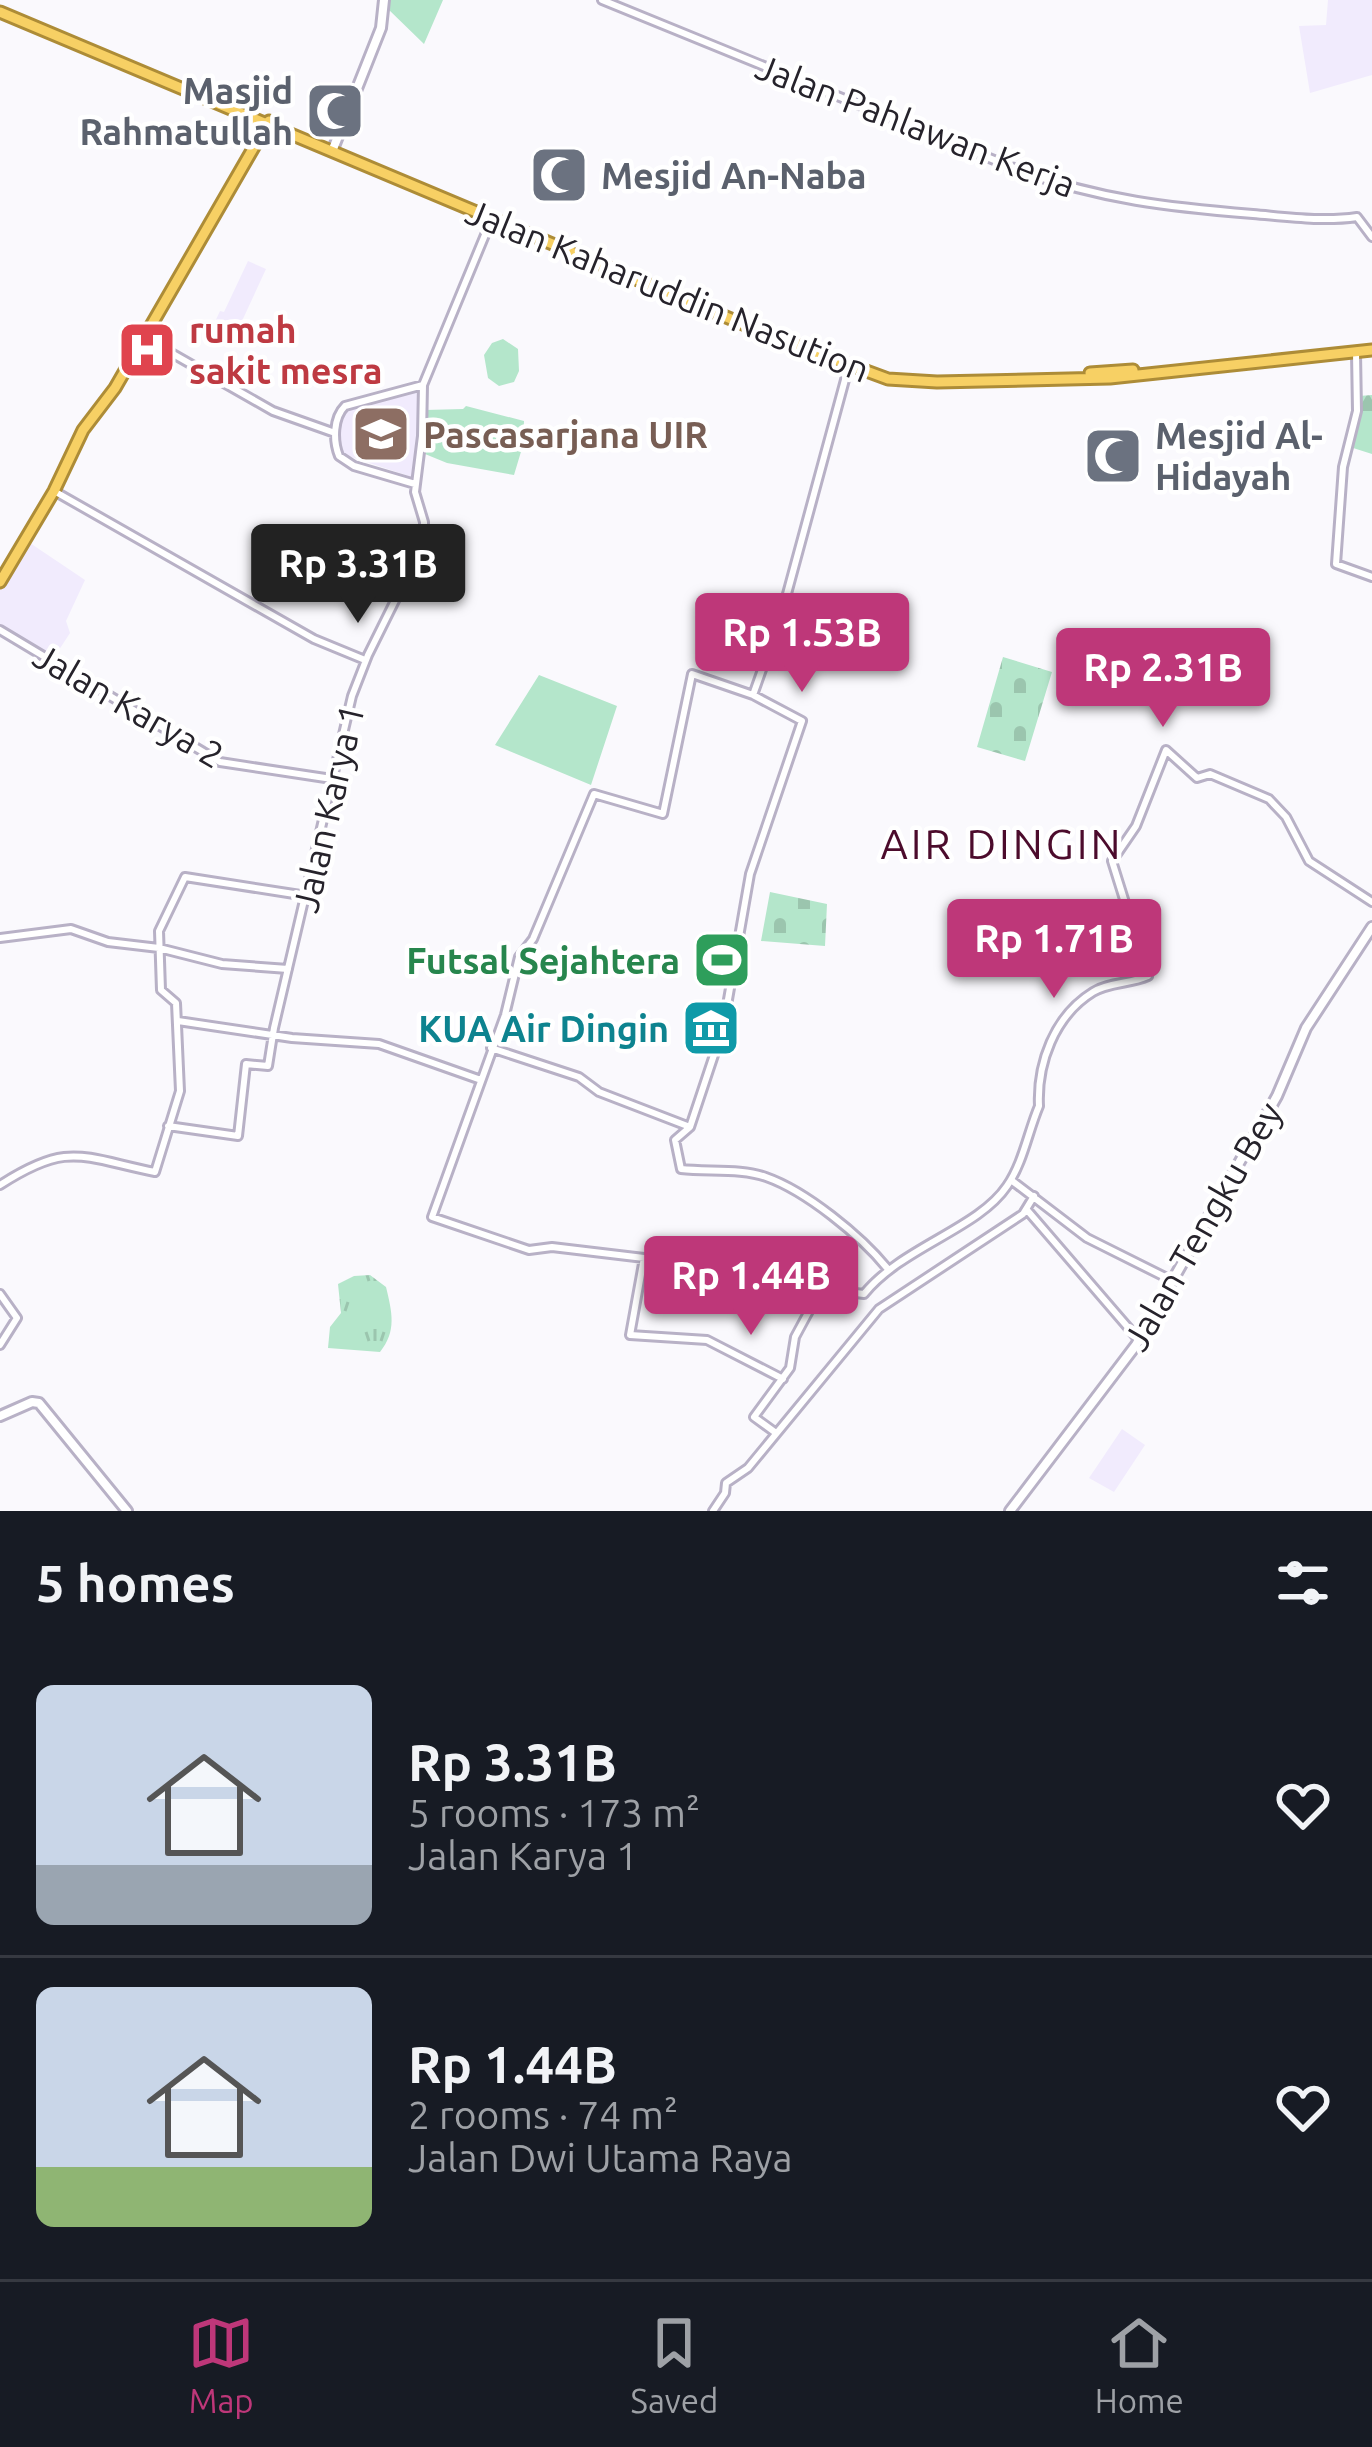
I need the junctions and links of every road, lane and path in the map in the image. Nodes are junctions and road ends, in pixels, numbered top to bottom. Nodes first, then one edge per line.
1 (384, 0) edge
2 (602, 0) edge
3 (0, 9) edge
4 (268, 123) junction
5 (333, 148) junction
6 (450, 199) junction
7 (492, 218) junction
8 (1372, 237) edge
9 (145, 338) junction
10 (803, 345) junction
11 (1372, 348) edge
12 (1356, 353) junction
13 (1310, 356) junction
14 (849, 365) junction
15 (1033, 379) junction
16 (423, 386) junction
17 (335, 433) junction
18 (415, 484) junction
19 (54, 491) junction
20 (1372, 577) edge
21 (0, 582) edge
22 (0, 630) edge
23 (365, 660) junction
24 (753, 695) junction
25 (332, 778) junction
26 (307, 896) junction
27 (1372, 902) edge
28 (1372, 927) edge
29 (0, 938) edge
30 (159, 948) junction
31 (288, 969) junction
32 (178, 1021) junction
33 (272, 1036) junction
34 (491, 1048) junction
35 (481, 1080) junction
36 (168, 1126) junction
37 (690, 1127) junction
38 (1011, 1180) junction
39 (0, 1185) edge
40 (1034, 1196) junction
41 (1027, 1210) junction
42 (887, 1268) junction
43 (1171, 1280) junction
44 (0, 1294) edge
45 (1138, 1339) junction
46 (0, 1345) edge
47 (783, 1379) junction
48 (0, 1416) edge
49 (776, 1433) junction
50 (127, 1511) edge
51 (713, 1511) edge
52 (1010, 1511) edge

1 - 5 main road
2 - 8 street, Jalan Pahlawan Kerja
3 - 4 highway, Jalan Kaharuddin Nasution
4 - 5 highway, Jalan Kaharuddin Nasution
4 - 6 highway, Jalan Kaharuddin Nasution
4 - 9 highway
5 - 6 highway, Jalan Kaharuddin Nasution
6 - 7 highway, Jalan Kaharuddin Nasution
6 - 10 highway, Jalan Kaharuddin Nasution
7 - 10 highway, Jalan Kaharuddin Nasution
7 - 16 street, Jalan Karya 1
9 - 17 street
9 - 19 highway
10 - 14 highway, Jalan Kaharuddin Nasution
10 - 15 highway, Jalan Kaharuddin Nasution
11 - 12 highway, Jalan Kaharuddin Nasution
11 - 13 highway, Jalan Kaharuddin Nasution
12 - 13 highway, Jalan Kaharuddin Nasution
12 - 20 street
13 - 15 highway, Jalan Kaharuddin Nasution
14 - 15 highway, Jalan Kaharuddin Nasution
14 - 24 street
16 - 17 street
16 - 18 street, Jalan Karya 1
17 - 18 street
18 - 23 street, Jalan Karya 1
19 - 21 highway
19 - 23 street
22 - 25 street, Jalan Karya 2
23 - 25 street, Jalan Karya 1
24 - 34 street
24 - 37 street
25 - 26 street, Jalan Karya 1
26 - 30 street
26 - 31 street, Jalan Karya 1
27 - 38 street
28 - 43 main road, Jalan Tengku Bey
29 - 30 street
30 - 31 street
30 - 32 street
31 - 33 street, Jalan Karya 1
32 - 33 street
32 - 36 street
33 - 35 street
33 - 36 street, Jalan Karya 1
34 - 35 street
34 - 37 street
35 - 47 street
36 - 39 street
37 - 42 street
38 - 40 street
38 - 42 street
40 - 41 street
40 - 43 street
41 - 45 street
41 - 49 street
42 - 47 street
43 - 45 main road, Jalan Tengku Bey
44 - 46 street
45 - 52 main road, Jalan Tengku Bey
47 - 49 street
48 - 50 main road
49 - 51 street

